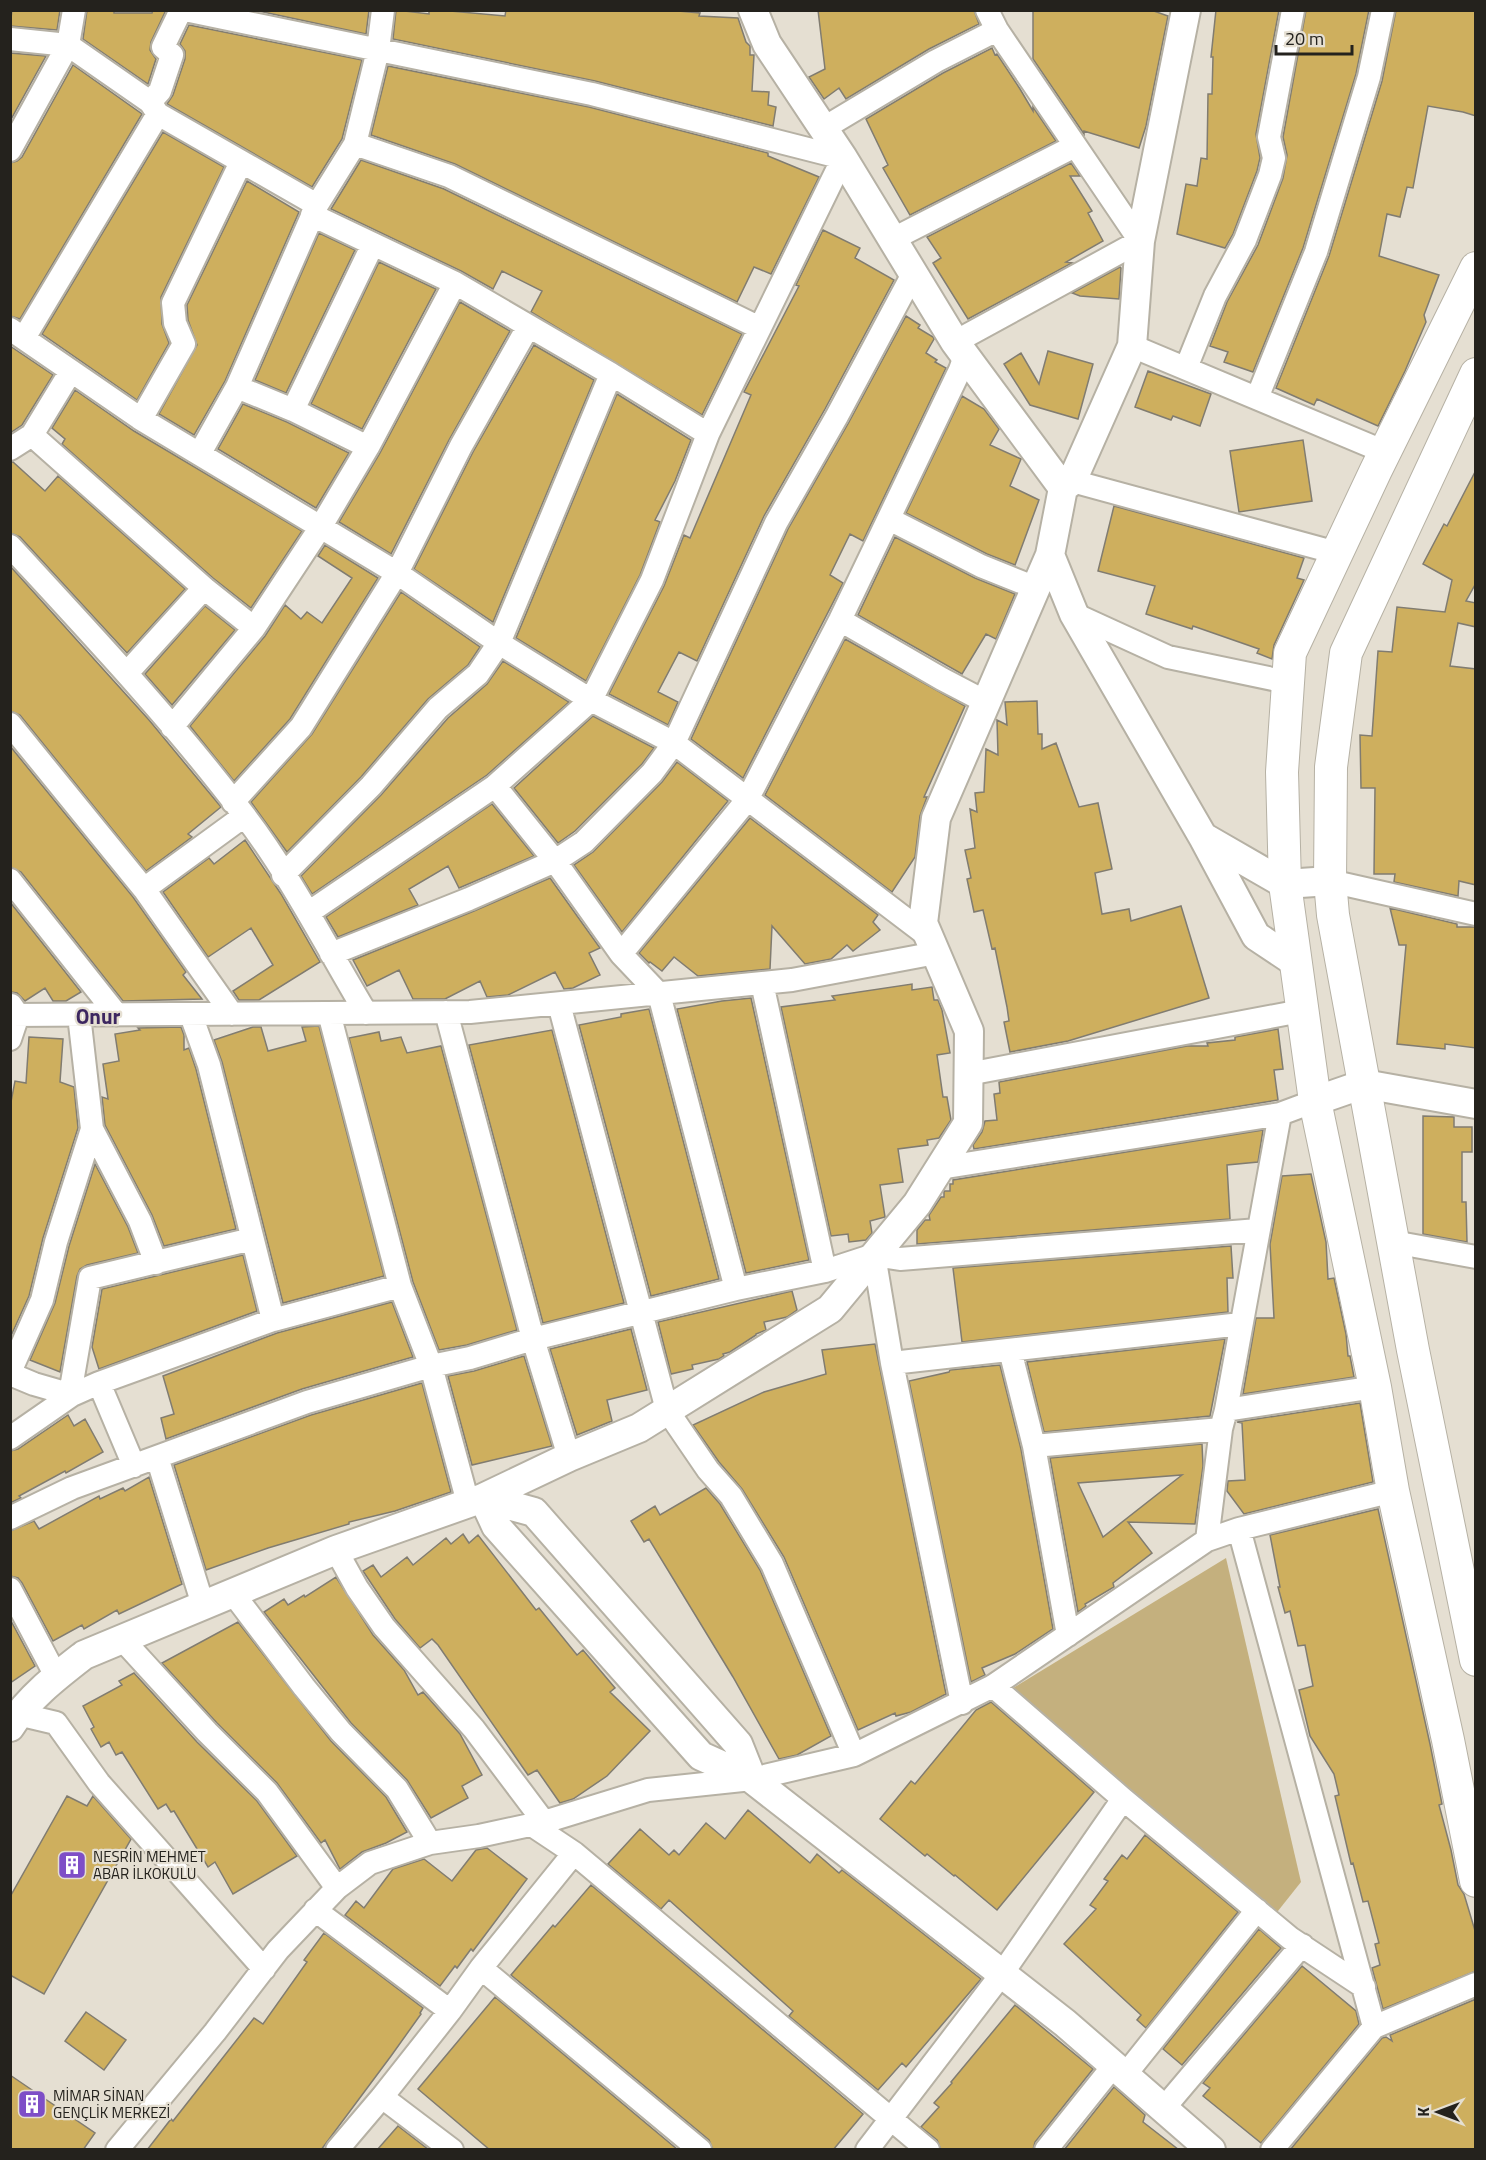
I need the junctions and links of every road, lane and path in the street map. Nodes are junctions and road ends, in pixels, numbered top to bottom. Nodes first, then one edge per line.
1 (74, 10) edge
2 (183, 10) edge
3 (383, 10) edge
4 (753, 10) edge
5 (1186, 10) edge
6 (1293, 10) edge
7 (1383, 10) edge
8 (992, 20) edge
9 (10, 39) edge
10 (68, 45) junction
11 (378, 50) junction
12 (154, 108) junction
13 (824, 128) junction
14 (355, 144) junction
15 (1075, 146) junction
16 (10, 150) edge
17 (843, 158) junction
18 (241, 162) junction
19 (315, 210) junction
20 (891, 240) junction
21 (1140, 241) junction
22 (373, 244) junction
23 (1476, 268) edge
24 (913, 274) junction
25 (455, 283) junction
26 (528, 327) junction
27 (760, 328) junction
28 (17, 334) edge
29 (1132, 346) junction
30 (960, 349) junction
31 (1186, 368) junction
32 (71, 371) junction
33 (611, 374) junction
34 (1476, 374) edge
35 (237, 387) junction
36 (1257, 398) junction
37 (293, 410) junction
38 (141, 419) junction
39 (708, 434) junction
40 (32, 435) junction
41 (368, 447) junction
42 (10, 448) edge
43 (1385, 452) junction
44 (200, 453) junction
45 (1067, 485) junction
46 (889, 519) junction
47 (320, 528) junction
48 (10, 546) edge
49 (1337, 553) junction
50 (1050, 555) junction
51 (397, 573) junction
52 (204, 588) junction
53 (1036, 588) junction
54 (1074, 614) junction
55 (840, 620) junction
56 (254, 628) junction
57 (499, 643) junction
58 (127, 673) junction
59 (1287, 682) junction
60 (591, 700) junction
61 (986, 702) junction
62 (10, 724) edge
63 (172, 727) junction
64 (674, 743) junction
65 (495, 786) junction
66 (747, 800) junction
67 (239, 809) junction
68 (1203, 837) junction
69 (555, 861) junction
70 (283, 874) junction
71 (10, 880) edge
72 (1330, 881) junction
73 (1285, 884) junction
74 (144, 889) junction
75 (308, 913) junction
76 (1476, 914) edge
77 (932, 944) junction
78 (331, 954) junction
79 (621, 954) junction
80 (1295, 962) junction
81 (762, 983) junction
82 (659, 994) junction
83 (559, 1004) junction
84 (1301, 1011) junction
85 (13, 1012) edge
86 (446, 1012) junction
87 (329, 1013) junction
88 (366, 1013) junction
89 (232, 1014) junction
90 (79, 1015) junction
91 (117, 1015) junction
92 (191, 1015) junction
93 (10, 1039) edge
94 (968, 1074) junction
95 (1364, 1084) junction
96 (1315, 1101) junction
97 (1476, 1104) edge
98 (1280, 1114) junction
99 (92, 1129) junction
100 (940, 1168) junction
101 (1258, 1230) junction
102 (252, 1239) junction
103 (1393, 1242) junction
104 (874, 1256) junction
105 (1476, 1257) edge
106 (156, 1263) junction
107 (825, 1271) junction
108 (400, 1286) junction
109 (736, 1289) junction
110 (641, 1312) junction
111 (273, 1320) junction
112 (1241, 1323) junction
113 (533, 1339) junction
114 (1010, 1350) junction
115 (892, 1363) junction
116 (431, 1366) junction
117 (10, 1373) edge
118 (99, 1383) junction
119 (1375, 1387) junction
120 (71, 1395) junction
121 (667, 1410) junction
122 (1224, 1420) junction
123 (10, 1438) edge
124 (1034, 1446) junction
125 (157, 1457) junction
126 (568, 1457) junction
127 (134, 1466) junction
128 (1394, 1491) junction
129 (476, 1500) junction
130 (10, 1518) edge
131 (1239, 1529) junction
132 (1207, 1540) junction
133 (336, 1550) junction
134 (10, 1589) edge
135 (232, 1592) junction
136 (203, 1605) junction
137 (1068, 1635) junction
138 (122, 1639) junction
139 (1476, 1660) edge
140 (56, 1676) junction
141 (993, 1686) junction
142 (963, 1703) junction
143 (13, 1719) edge
144 (854, 1755) junction
145 (752, 1779) junction
146 (1123, 1799) junction
147 (538, 1824) junction
148 (430, 1843) junction
149 (574, 1853) junction
150 (1476, 1881) edge
151 (337, 1888) junction
152 (315, 1910) junction
153 (1257, 1910) junction
154 (1302, 1945) junction
155 (481, 1968) junction
156 (264, 1969) junction
157 (1001, 1975) junction
158 (1476, 1984) edge
159 (1364, 1987) junction
160 (450, 2011) junction
161 (1374, 2027) junction
162 (1119, 2070) junction
163 (382, 2097) junction
164 (1164, 2109) junction
165 (889, 2119) junction
166 (1196, 2145) edge
167 (117, 2150) edge
168 (337, 2150) edge
169 (452, 2150) edge
170 (699, 2150) edge
171 (867, 2150) edge
172 (928, 2150) edge
173 (1046, 2150) edge
174 (1272, 2150) edge

1 - 10 street
2 - 11 street
2 - 12 street
3 - 11 street
4 - 13 street
5 - 21 street
6 - 31 street
7 - 36 street
8 - 13 street
8 - 15 street
9 - 10 street
10 - 12 street
10 - 16 street
11 - 14 street
11 - 17 street
12 - 18 street
12 - 28 street
13 - 17 street
14 - 19 street
14 - 27 street
15 - 20 street
15 - 21 street
17 - 20 street
17 - 27 street
18 - 19 street
18 - 38 street
19 - 22 street
19 - 35 street
20 - 24 street
21 - 29 street
21 - 30 street
22 - 25 street
22 - 37 street
23 - 43 main road
24 - 30 street
24 - 64 street
25 - 26 street
25 - 41 street
26 - 33 street
26 - 51 street
27 - 39 street
28 - 32 street
29 - 31 street
29 - 45 street
30 - 45 street
30 - 46 street
31 - 36 street
32 - 38 street
32 - 40 street
33 - 39 street
33 - 57 street
34 - 72 main road
35 - 37 street
35 - 44 street
36 - 43 street
37 - 41 street
38 - 44 street
39 - 60 street
40 - 42 street
40 - 52 street
41 - 47 street
43 - 49 main road
44 - 47 street
45 - 49 street
45 - 50 street
46 - 53 street
46 - 55 street
47 - 51 street
47 - 56 street
48 - 58 street
49 - 59 main road
50 - 53 street
50 - 54 street
51 - 57 street
51 - 67 street
52 - 56 street
52 - 58 street
53 - 61 street
54 - 59 street
54 - 68 street
55 - 61 street
55 - 66 street
56 - 63 street
57 - 60 street
57 - 70 street
58 - 63 street
59 - 73 main road
60 - 64 street
60 - 65 street
61 - 77 street
62 - 74 street
63 - 67 street
64 - 66 street
64 - 69 street
65 - 69 street
65 - 75 street
66 - 77 street
66 - 79 street
67 - 70 street
67 - 74 street
68 - 73 street
68 - 80 street
69 - 78 street
69 - 79 street
70 - 75 street
71 - 91 street
72 - 73 street
72 - 76 street
72 - 95 main road
73 - 80 main road
74 - 89 street
75 - 78 street
77 - 81 street
77 - 94 street
78 - 88 street
79 - 82 street
80 - 84 main road
81 - 82 street
81 - 107 street
82 - 83 street
82 - 109 street
83 - 86 street
83 - 110 street
84 - 94 street
84 - 96 main road
85 - 90 street
85 - 93 street
86 - 88 street
86 - 113 street
87 - 88 street
87 - 89 street
87 - 108 street
89 - 92 street
90 - 91 street
90 - 99 street
91 - 92 street
92 - 102 street
94 - 100 street
95 - 96 street
95 - 97 street
95 - 103 main road
96 - 98 street
96 - 119 main road
98 - 100 street
98 - 101 street
99 - 106 street
99 - 117 street
100 - 104 street
101 - 104 street
101 - 112 street
102 - 106 street
102 - 111 street
103 - 105 street
103 - 139 main road
104 - 107 street
104 - 115 street
104 - 121 street
106 - 120 street
107 - 109 street
108 - 111 street
108 - 116 street
109 - 110 street
110 - 113 street
110 - 121 street
111 - 118 street
112 - 114 street
112 - 122 street
113 - 116 street
113 - 126 street
114 - 115 street
114 - 124 street
115 - 142 street
116 - 125 street
116 - 129 street
117 - 120 street
118 - 120 street
118 - 127 street
119 - 122 street
119 - 128 main road
120 - 123 street
121 - 126 street
121 - 144 street
122 - 124 street
122 - 132 street
124 - 137 street
125 - 127 street
125 - 136 street
126 - 129 street
127 - 130 street
128 - 131 street
128 - 150 main road
129 - 133 street
129 - 145 street
129 - 145 street
131 - 132 street
131 - 159 street
132 - 137 street
133 - 135 street
133 - 147 street
134 - 140 street
135 - 136 street
135 - 148 street
136 - 138 street
137 - 141 street
138 - 140 street
138 - 151 street
140 - 143 street
141 - 142 street
141 - 146 street
142 - 144 street
143 - 156 street
144 - 145 street
145 - 147 street
145 - 157 street
146 - 153 street
146 - 157 street
147 - 148 street
147 - 149 street
148 - 151 street
149 - 155 street
149 - 165 street
151 - 152 street
152 - 156 street
152 - 160 street
153 - 154 street
153 - 162 street
154 - 159 street
154 - 164 street
155 - 160 street
155 - 170 street
156 - 167 street
157 - 162 street
157 - 165 street
158 - 161 street
159 - 161 street
160 - 163 street
161 - 174 street
162 - 164 street
162 - 173 street
163 - 168 street
163 - 169 street
164 - 166 street
165 - 171 street
165 - 172 street

